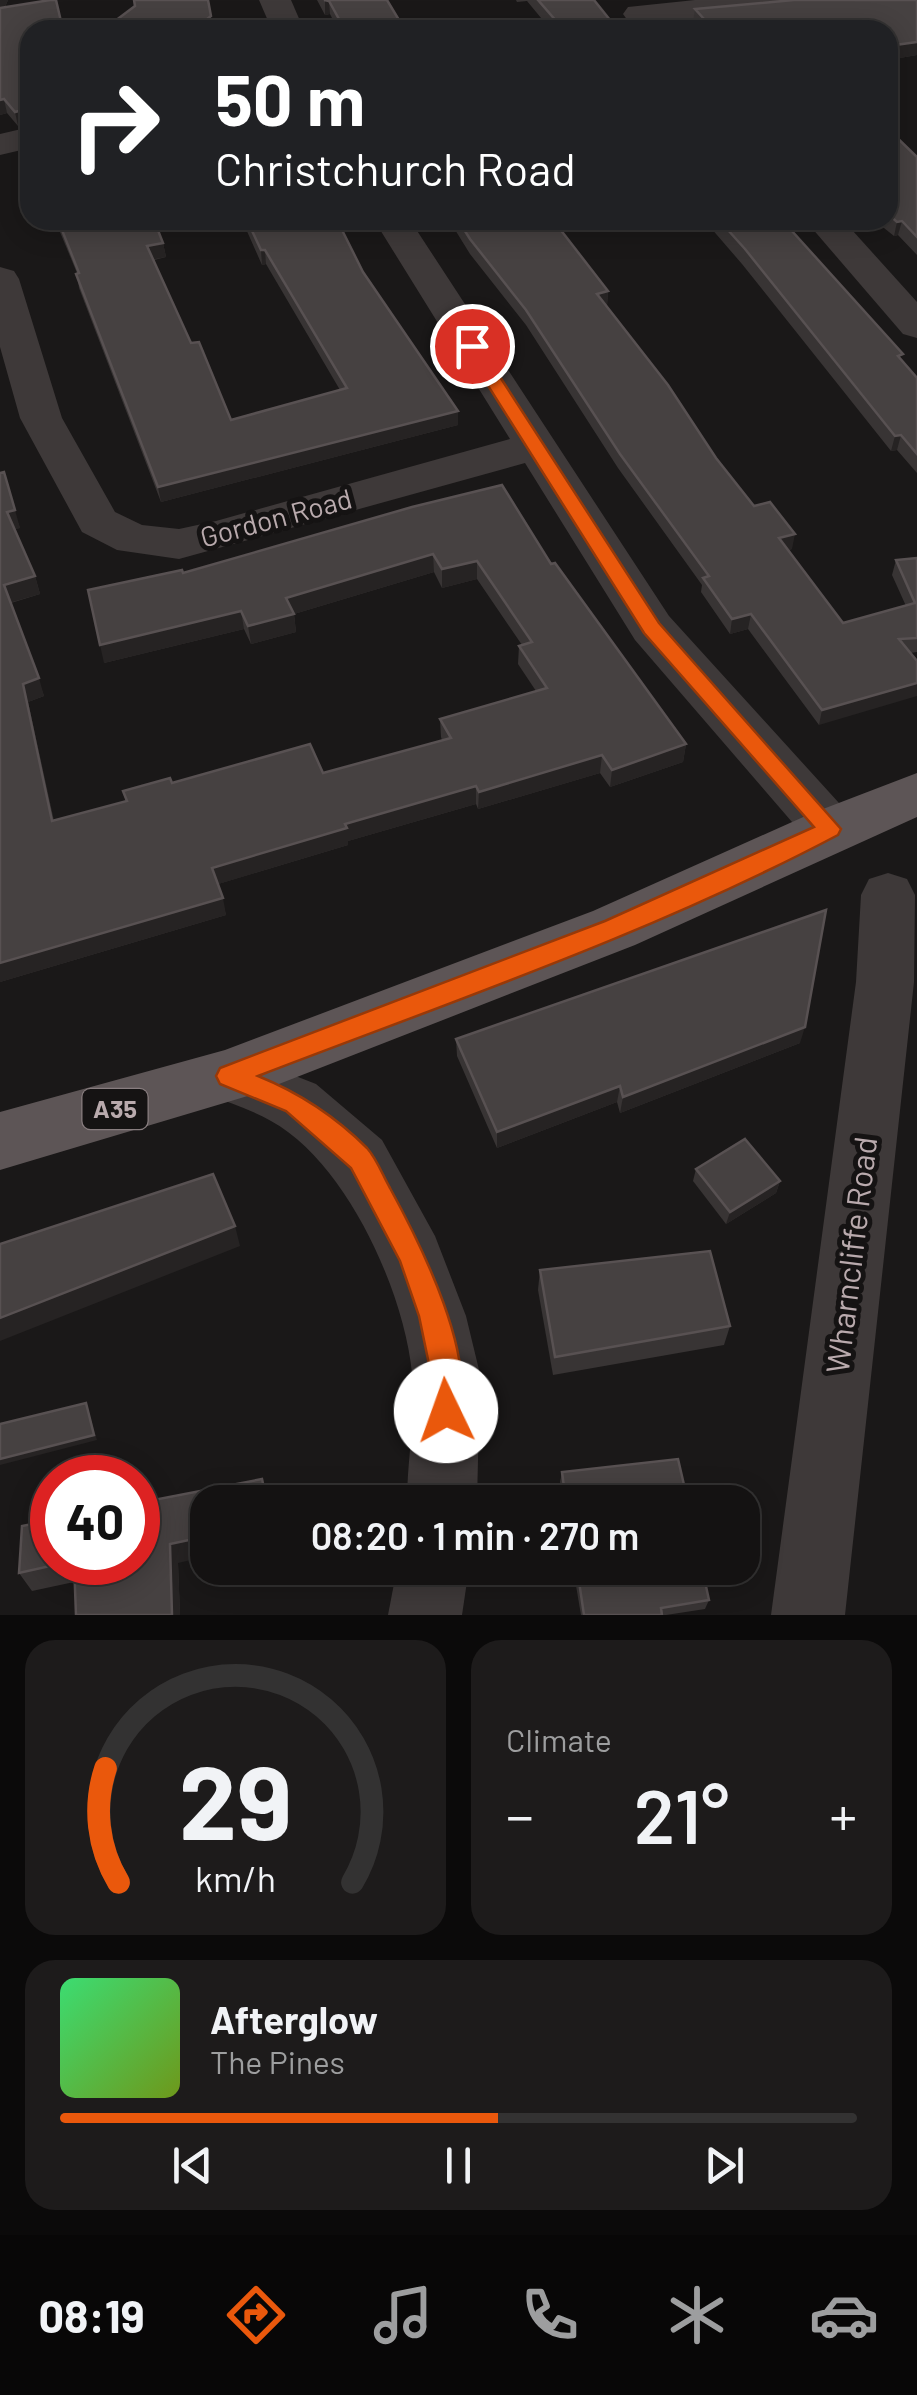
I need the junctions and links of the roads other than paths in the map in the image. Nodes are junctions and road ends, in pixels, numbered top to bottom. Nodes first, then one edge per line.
1 (811, 0) edge
2 (640, 15) edge
3 (398, 230) edge
4 (832, 230) edge
5 (0, 279) edge
6 (917, 326) edge
7 (536, 446) junction
8 (917, 794) edge
9 (830, 829) junction
10 (888, 894) dead end
11 (901, 986) edge
12 (229, 1076) junction
13 (0, 1141) edge
14 (443, 1485) edge
15 (429, 1585) edge
16 (425, 1615) edge
17 (808, 1615) edge

1 - 2 street
3 - 7 street
4 - 6 street
5 - 7 street, Gordon Road
7 - 9 street
8 - 9 main road, A35
9 - 12 main road, A35
10 - 11 street, Wharncliffe Road
11 - 17 street, Wharncliffe Road
12 - 13 main road, A35
12 - 14 street
15 - 16 street

